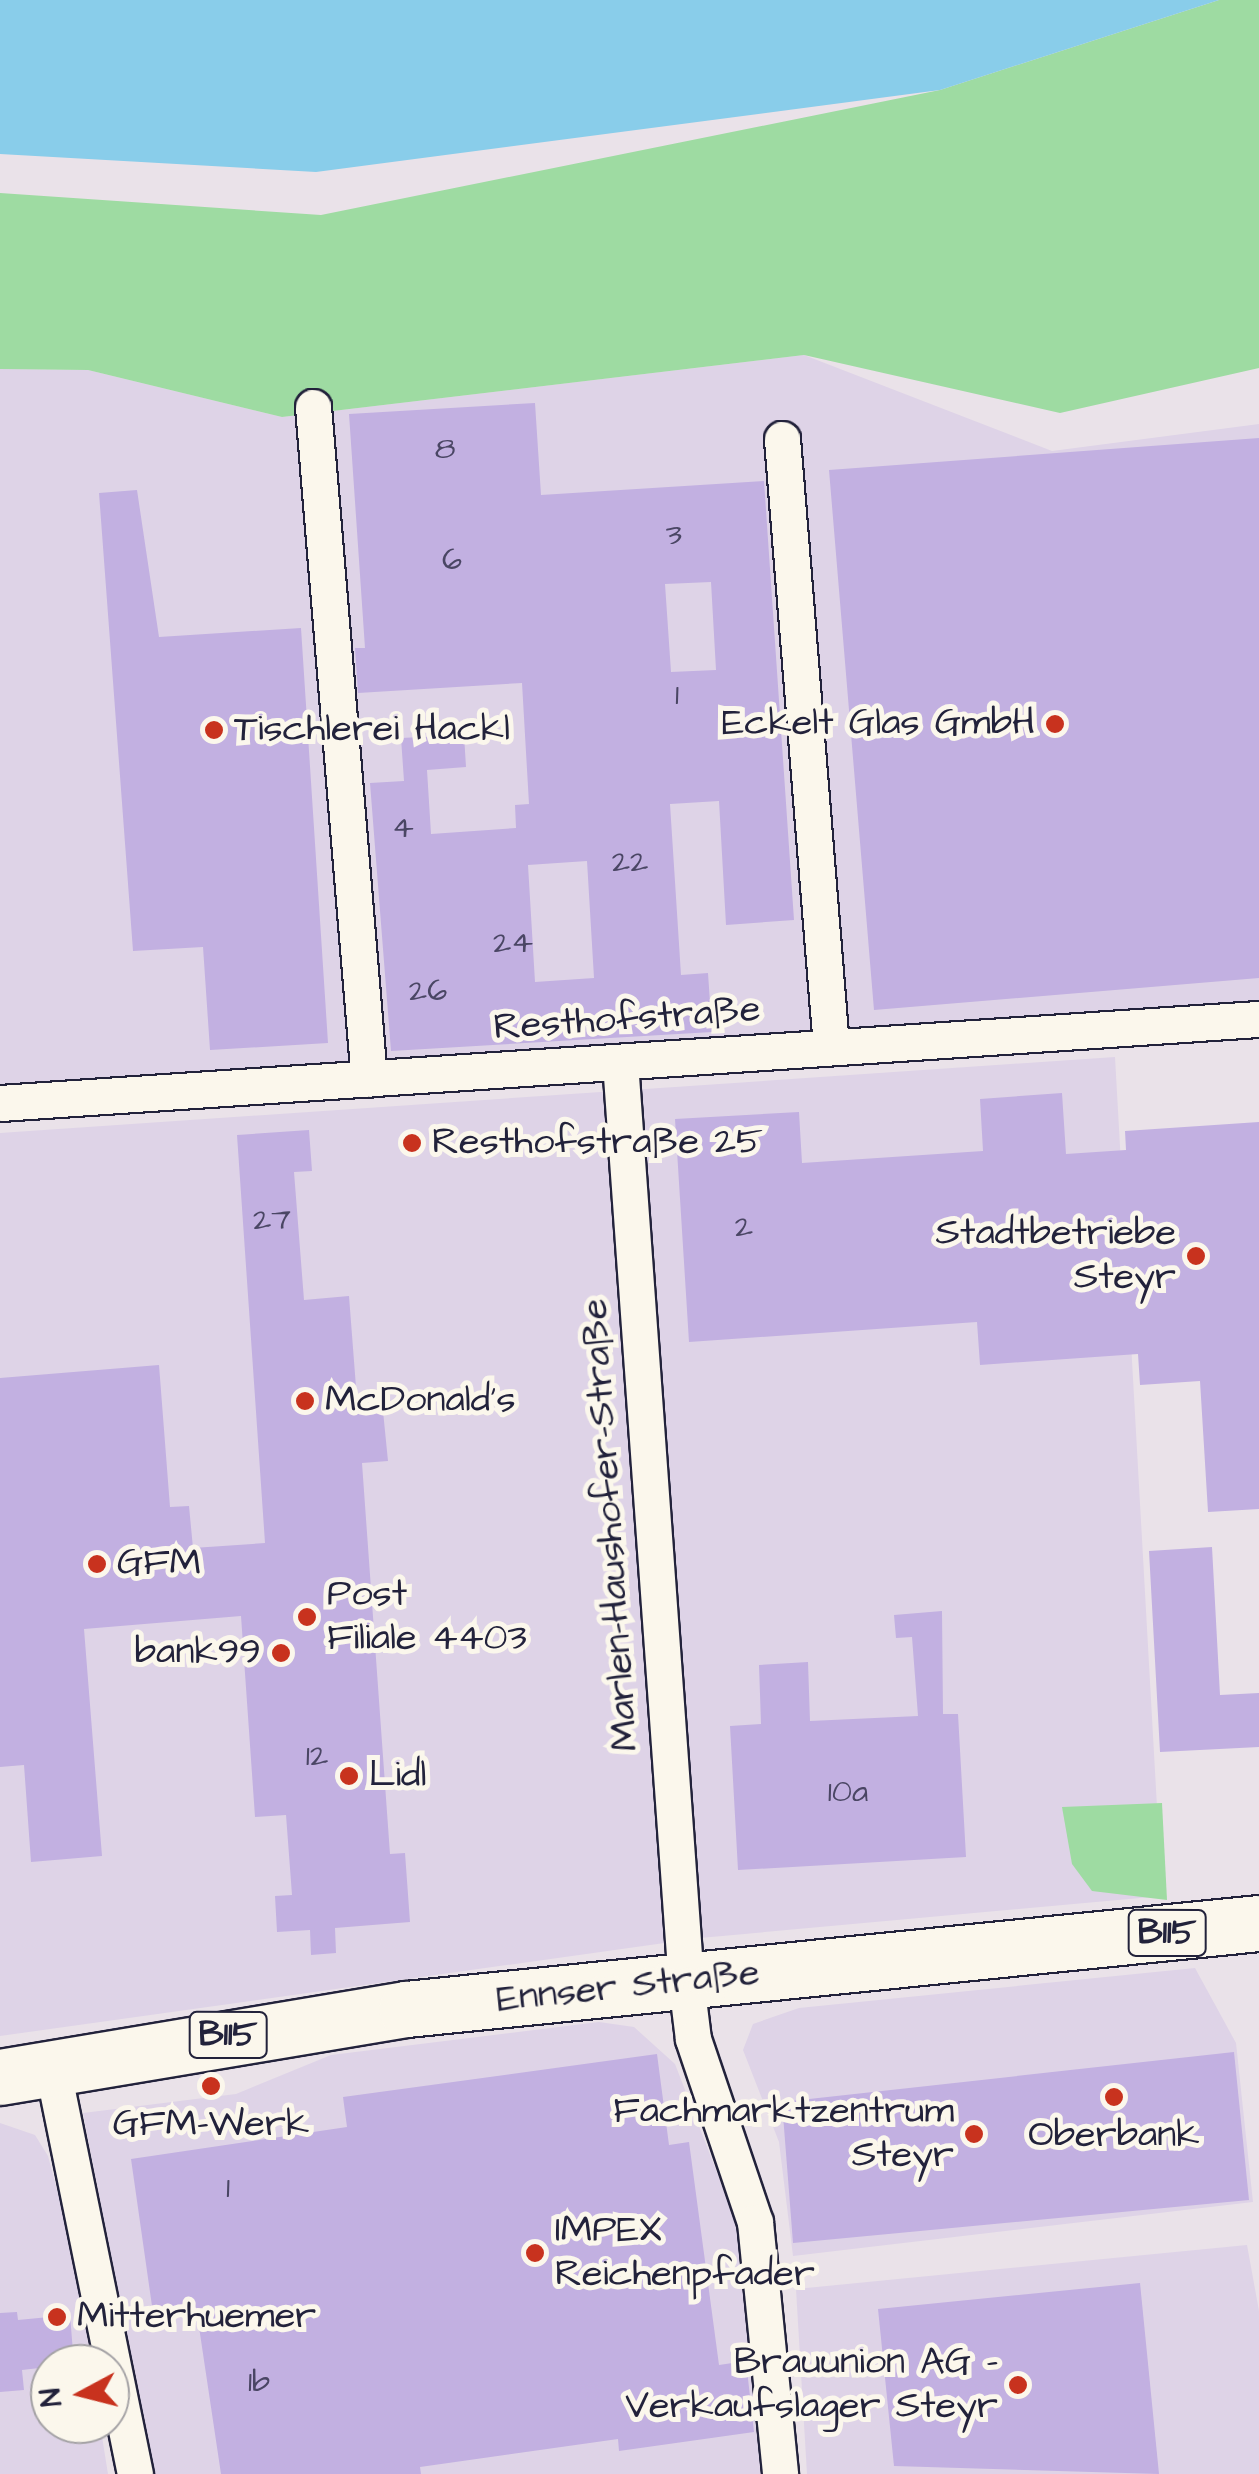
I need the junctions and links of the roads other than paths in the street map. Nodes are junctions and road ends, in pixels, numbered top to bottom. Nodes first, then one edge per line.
1 (313, 407) dead end
2 (782, 438) dead end
3 (1259, 1019) edge
4 (831, 1047) junction
5 (620, 1062) junction
6 (369, 1080) junction
7 (0, 1103) edge
8 (1259, 1924) edge
9 (686, 1982) junction
10 (26, 2072) edge
11 (135, 2474) edge
12 (780, 2474) edge

1 - 6 street
2 - 4 street
3 - 4 street, Resthofstraße
4 - 5 street, Resthofstraße
5 - 6 street, Resthofstraße
5 - 9 street, Marlen-Haushofer-Straße
6 - 7 street, Resthofstraße
8 - 9 main road, Ennser Straße / B115
9 - 10 main road, Ennser Straße / B115
9 - 12 street, Marlen-Haushofer-Straße
10 - 11 street

